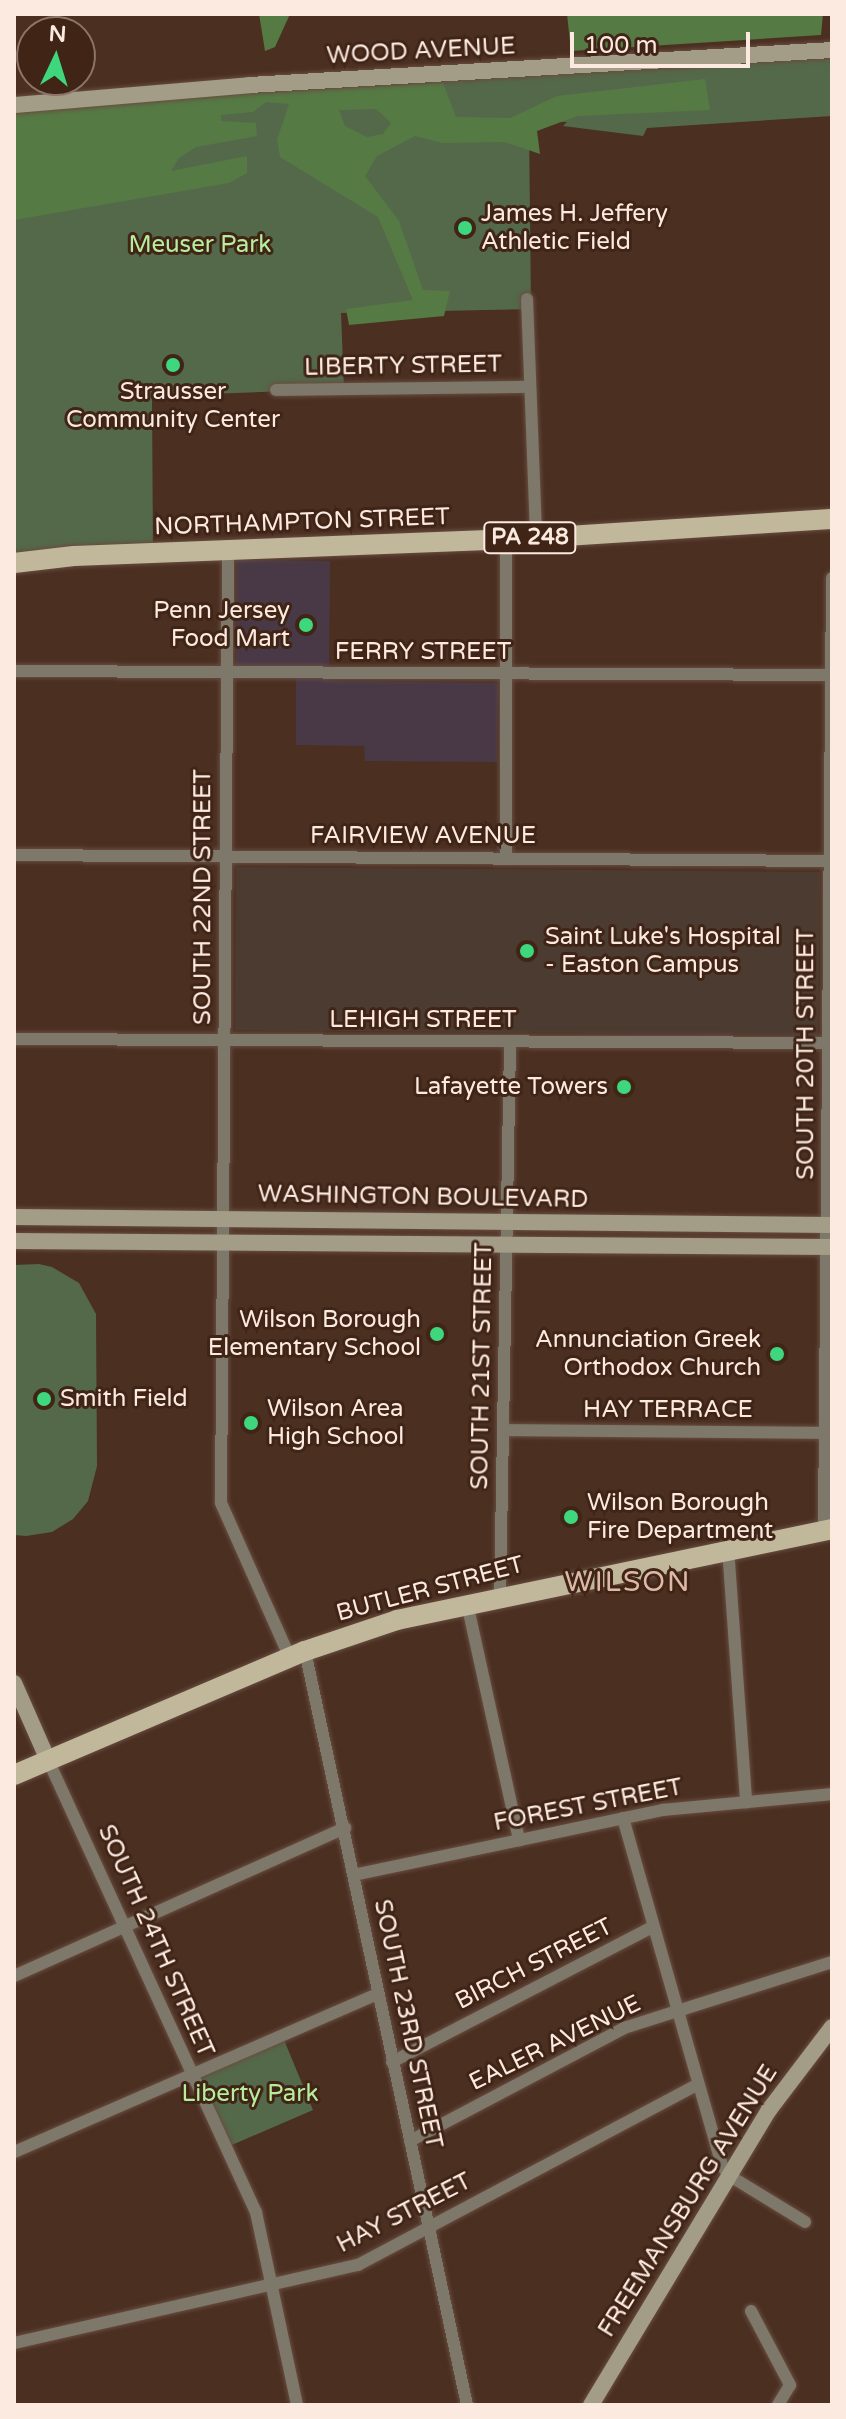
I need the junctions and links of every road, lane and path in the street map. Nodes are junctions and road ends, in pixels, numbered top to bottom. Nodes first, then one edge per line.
1 (832, 50) edge
2 (14, 105) edge
3 (527, 299) dead end
4 (530, 387) junction
5 (276, 390) dead end
6 (832, 519) edge
7 (536, 538) junction
8 (506, 539) junction
9 (228, 551) junction
10 (14, 563) edge
11 (832, 578) edge
12 (14, 671) edge
13 (227, 672) junction
14 (507, 675) junction
15 (832, 675) edge
16 (14, 855) edge
17 (226, 856) junction
18 (506, 858) junction
19 (831, 861) edge
20 (14, 1039) edge
21 (224, 1040) junction
22 (510, 1042) junction
23 (830, 1043) edge
24 (14, 1217) edge
25 (223, 1219) junction
26 (507, 1222) junction
27 (829, 1225) edge
28 (14, 1241) edge
29 (223, 1243) junction
30 (506, 1245) junction
31 (829, 1247) edge
32 (503, 1430) junction
33 (828, 1433) edge
34 (828, 1529) edge
35 (728, 1548) junction
36 (500, 1595) junction
37 (467, 1603) junction
38 (297, 1655) junction
39 (14, 1683) edge
40 (48, 1760) junction
41 (14, 1775) edge
42 (832, 1794) edge
43 (746, 1802) junction
44 (623, 1818) junction
45 (345, 1828) junction
46 (519, 1840) junction
47 (354, 1875) junction
48 (652, 1927) junction
49 (124, 1928) junction
50 (832, 1964) edge
51 (14, 1976) edge
52 (378, 1994) junction
53 (679, 2011) junction
54 (832, 2027) edge
55 (392, 2062) junction
56 (191, 2075) junction
57 (698, 2084) junction
58 (410, 2141) junction
59 (14, 2152) edge
60 (730, 2176) junction
61 (805, 2222) dead end
62 (428, 2227) junction
63 (272, 2286) junction
64 (751, 2311) dead end
65 (14, 2343) edge
66 (297, 2405) edge
67 (467, 2405) edge
68 (591, 2405) edge
69 (778, 2405) edge

1 - 2 street, WOOD AVENUE
3 - 4 street
4 - 5 street, LIBERTY STREET
4 - 7 street
6 - 7 main road, NORTHAMPTON STREET / PA 248
7 - 8 main road, NORTHAMPTON STREET / PA 248
8 - 9 main road, NORTHAMPTON STREET / PA 248
8 - 14 street
9 - 10 main road, NORTHAMPTON STREET / PA 248
9 - 13 street, SOUTH 22ND STREET
11 - 15 street, SOUTH 20TH STREET
12 - 13 street, FERRY STREET
13 - 14 street, FERRY STREET
13 - 17 street, SOUTH 22ND STREET
14 - 15 street, FERRY STREET
14 - 18 street
15 - 19 street, SOUTH 20TH STREET
16 - 17 street, FAIRVIEW AVENUE
17 - 18 street, FAIRVIEW AVENUE
17 - 21 street, SOUTH 22ND STREET
18 - 19 street, FAIRVIEW AVENUE
19 - 23 street, SOUTH 20TH STREET
20 - 21 street, LEHIGH STREET
21 - 22 street, LEHIGH STREET
21 - 25 street, SOUTH 22ND STREET
22 - 23 street, LEHIGH STREET
22 - 26 street, SOUTH 21ST STREET
23 - 27 street, SOUTH 20TH STREET
24 - 25 street, WASHINGTON BOULEVARD
25 - 26 street, WASHINGTON BOULEVARD
25 - 29 street, SOUTH 22ND STREET
26 - 27 street, WASHINGTON BOULEVARD
26 - 30 street, SOUTH 21ST STREET
27 - 31 street, SOUTH 20TH STREET
28 - 29 street, WASHINGTON BOULEVARD
29 - 30 street, WASHINGTON BOULEVARD
29 - 38 street, SOUTH 22ND STREET
30 - 31 street, WASHINGTON BOULEVARD
30 - 32 street, SOUTH 21ST STREET
31 - 33 street, SOUTH 20TH STREET
32 - 33 street, HAY TERRACE
32 - 36 street, SOUTH 21ST STREET
33 - 34 street, SOUTH 20TH STREET
34 - 35 main road, BUTLER STREET
35 - 36 main road, BUTLER STREET
35 - 43 street
36 - 37 main road, BUTLER STREET
37 - 38 main road, BUTLER STREET
37 - 46 street
38 - 40 main road, BUTLER STREET
38 - 45 street, SOUTH 23RD STREET
39 - 40 street, SOUTH 24TH STREET
40 - 41 main road, BUTLER STREET
40 - 49 street, SOUTH 24TH STREET
42 - 43 street, FOREST STREET
43 - 44 street, FOREST STREET
44 - 46 street, FOREST STREET
44 - 48 street
45 - 47 street, SOUTH 23RD STREET
45 - 49 street
46 - 47 street, FOREST STREET
47 - 52 street, SOUTH 23RD STREET
48 - 53 street
48 - 55 street, BIRCH STREET
49 - 51 street
49 - 56 street, SOUTH 24TH STREET
50 - 53 street, EALER AVENUE
52 - 55 street, SOUTH 23RD STREET
52 - 56 street
53 - 57 street
53 - 58 street, EALER AVENUE
54 - 60 street, FREEMANSBURG AVENUE
55 - 58 street, SOUTH 23RD STREET
56 - 59 street
56 - 63 street, SOUTH 24TH STREET
57 - 60 street
57 - 62 street, HAY STREET
58 - 62 street, SOUTH 23RD STREET
60 - 61 street
60 - 68 street, FREEMANSBURG AVENUE
62 - 63 street, HAY STREET
62 - 67 street, SOUTH 23RD STREET
63 - 65 street, HAY STREET
63 - 66 street, SOUTH 24TH STREET
64 - 69 street

